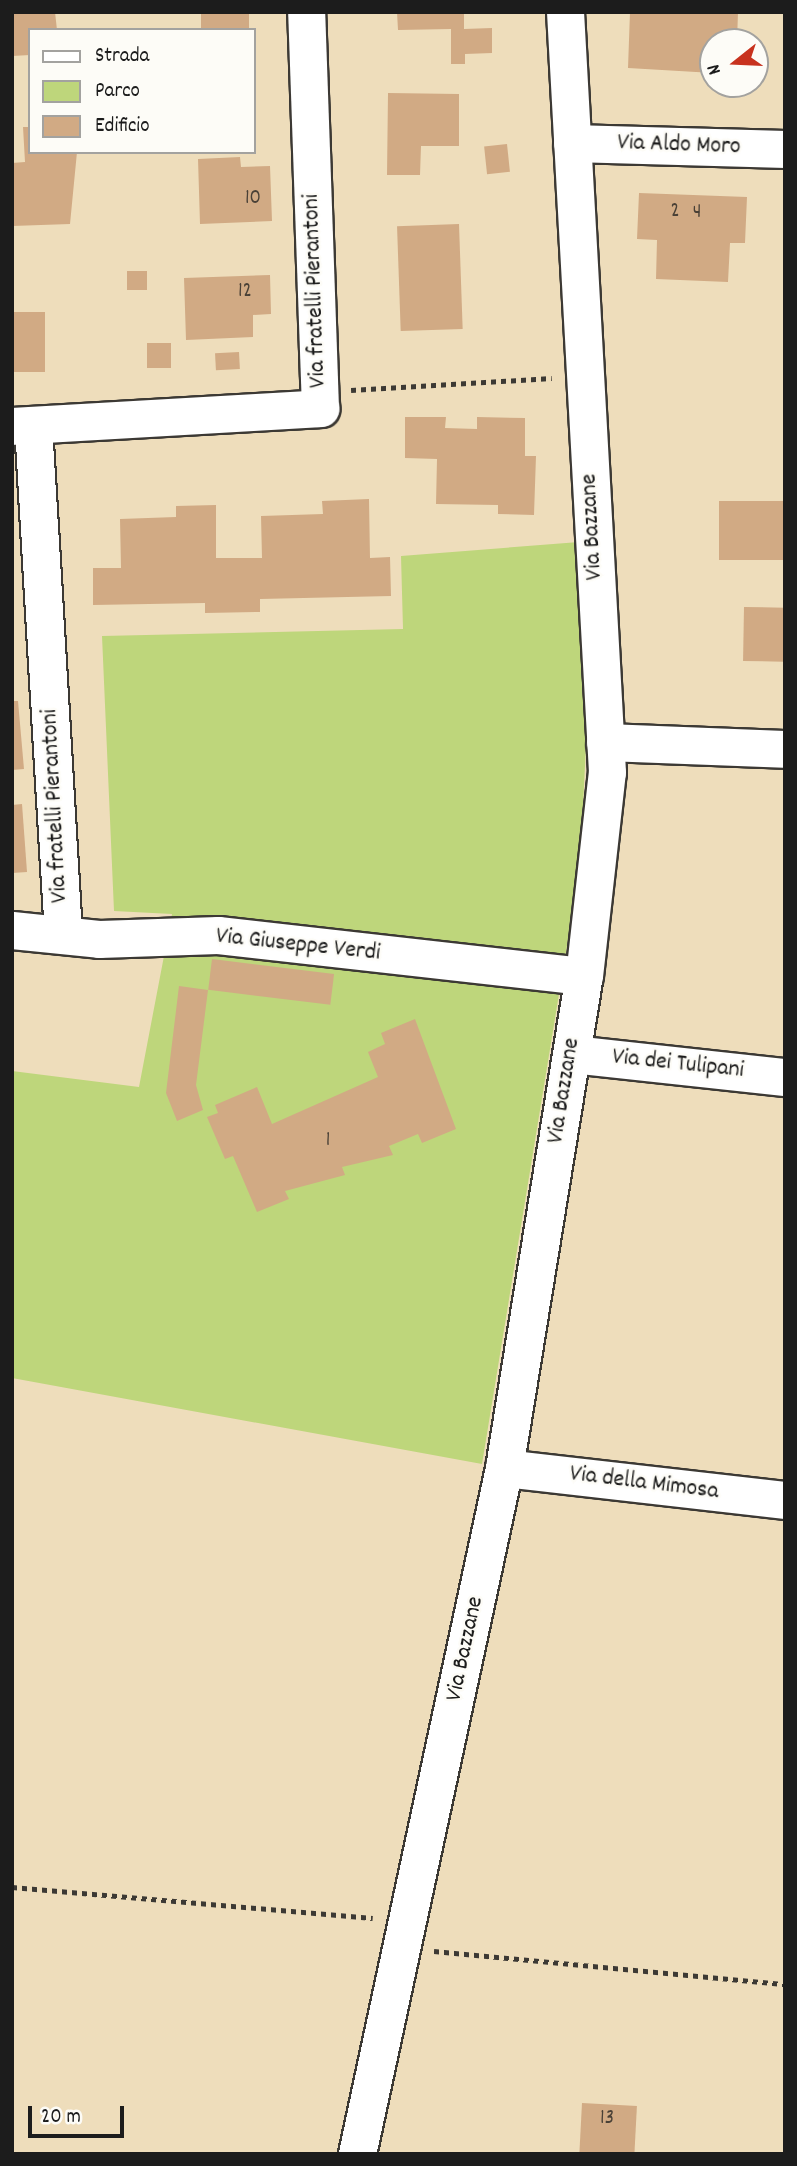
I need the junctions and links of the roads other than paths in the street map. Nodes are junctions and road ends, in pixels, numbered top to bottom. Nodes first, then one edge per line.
1 (306, 12) edge
2 (565, 12) edge
3 (572, 143) junction
4 (785, 149) edge
5 (23, 426) edge
6 (605, 742) junction
7 (785, 749) edge
8 (12, 930) edge
9 (63, 934) junction
10 (584, 976) junction
11 (572, 1054) junction
12 (785, 1077) edge
13 (504, 1468) junction
14 (785, 1500) edge
15 (357, 2154) edge

1 - 5 street, Via fratelli Pierantoni
2 - 3 street, Via Bazzane
3 - 4 street, Via Aldo Moro
3 - 6 street, Via Bazzane
5 - 9 street, Via fratelli Pierantoni
6 - 7 street
6 - 10 street, Via Bazzane
8 - 9 street, Via Giuseppe Verdi
9 - 10 street, Via Giuseppe Verdi
10 - 11 street, Via Bazzane
11 - 12 street, Via dei Tulipani
11 - 13 street, Via Bazzane
13 - 14 street, Via della Mimosa
13 - 15 street, Via Bazzane

